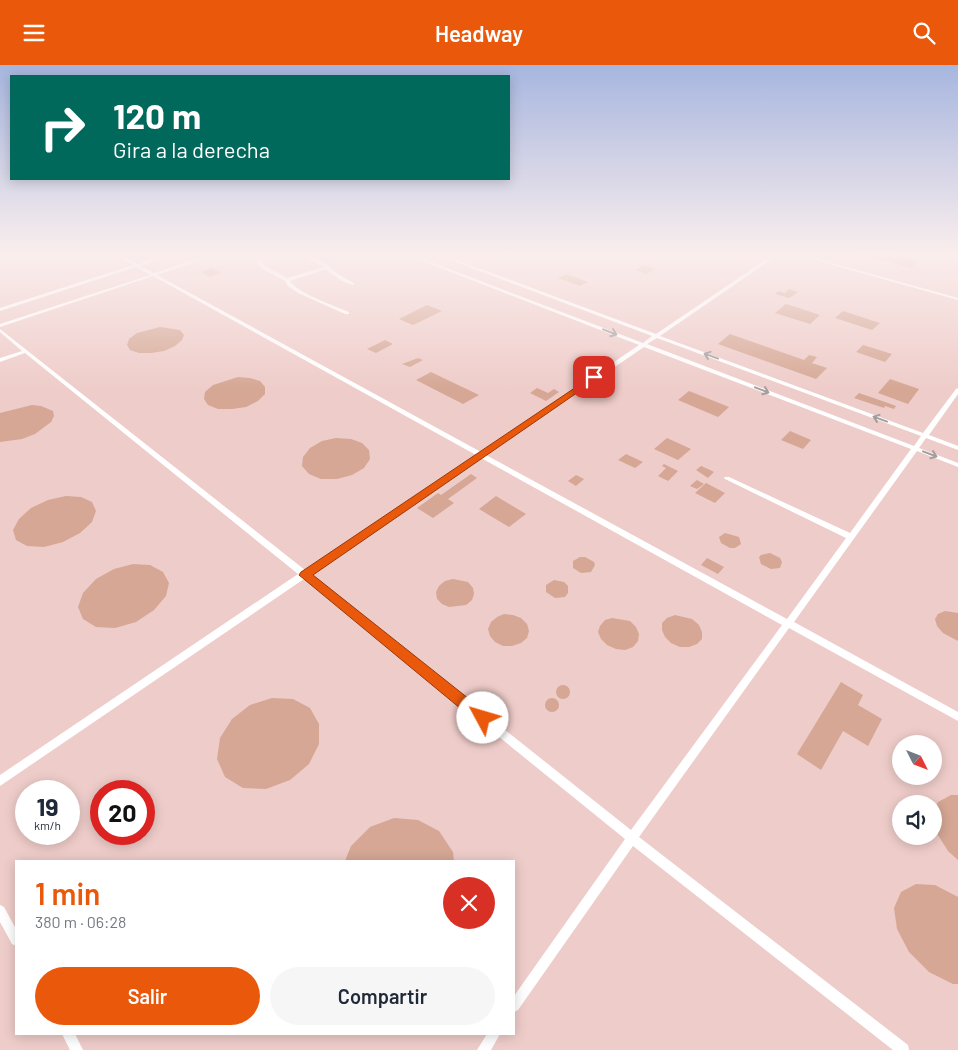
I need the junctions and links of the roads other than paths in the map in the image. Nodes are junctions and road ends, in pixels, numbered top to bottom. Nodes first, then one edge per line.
1 (37, 298) edge
2 (85, 298) edge
3 (196, 298) edge
4 (313, 298) edge
5 (521, 298) edge
6 (556, 298) edge
7 (711, 298) edge
8 (0, 310) edge
9 (347, 313) dead end
10 (0, 326) edge
11 (0, 330) edge
12 (656, 335) junction
13 (643, 345) junction
14 (26, 351) junction
15 (0, 360) edge
16 (958, 390) edge
17 (925, 436) junction
18 (958, 448) edge
19 (916, 449) junction
20 (479, 454) junction
21 (958, 465) edge
22 (727, 478) dead end
23 (851, 537) junction
24 (305, 575) junction
25 (788, 624) junction
26 (958, 717) edge
27 (0, 781) edge
28 (632, 837) junction
29 (0, 911) edge
30 (15, 938) edge
31 (515, 1005) edge
32 (69, 1035) edge
33 (493, 1035) edge
34 (77, 1050) edge
35 (483, 1050) edge
36 (903, 1050) edge

1 - 8 lane
2 - 10 lane
3 - 20 lane
4 - 9 lane
5 -> 13 lane
6 - 12 lane
7 - 12 lane
11 - 14 lane
12 - 13 lane
17 -> 12 lane
13 -> 19 lane
13 - 20 lane
14 - 15 lane
14 - 24 lane
16 - 17 lane
17 - 18 lane
17 - 19 lane
19 -> 21 lane
19 - 23 lane
20 - 24 lane
20 - 25 lane
22 - 23 lane
23 - 25 lane
24 - 27 lane
24 - 28 lane
25 - 26 lane
25 - 28 lane
28 - 31 lane
28 - 36 lane
29 - 30 lane
32 - 34 lane
33 - 35 lane

